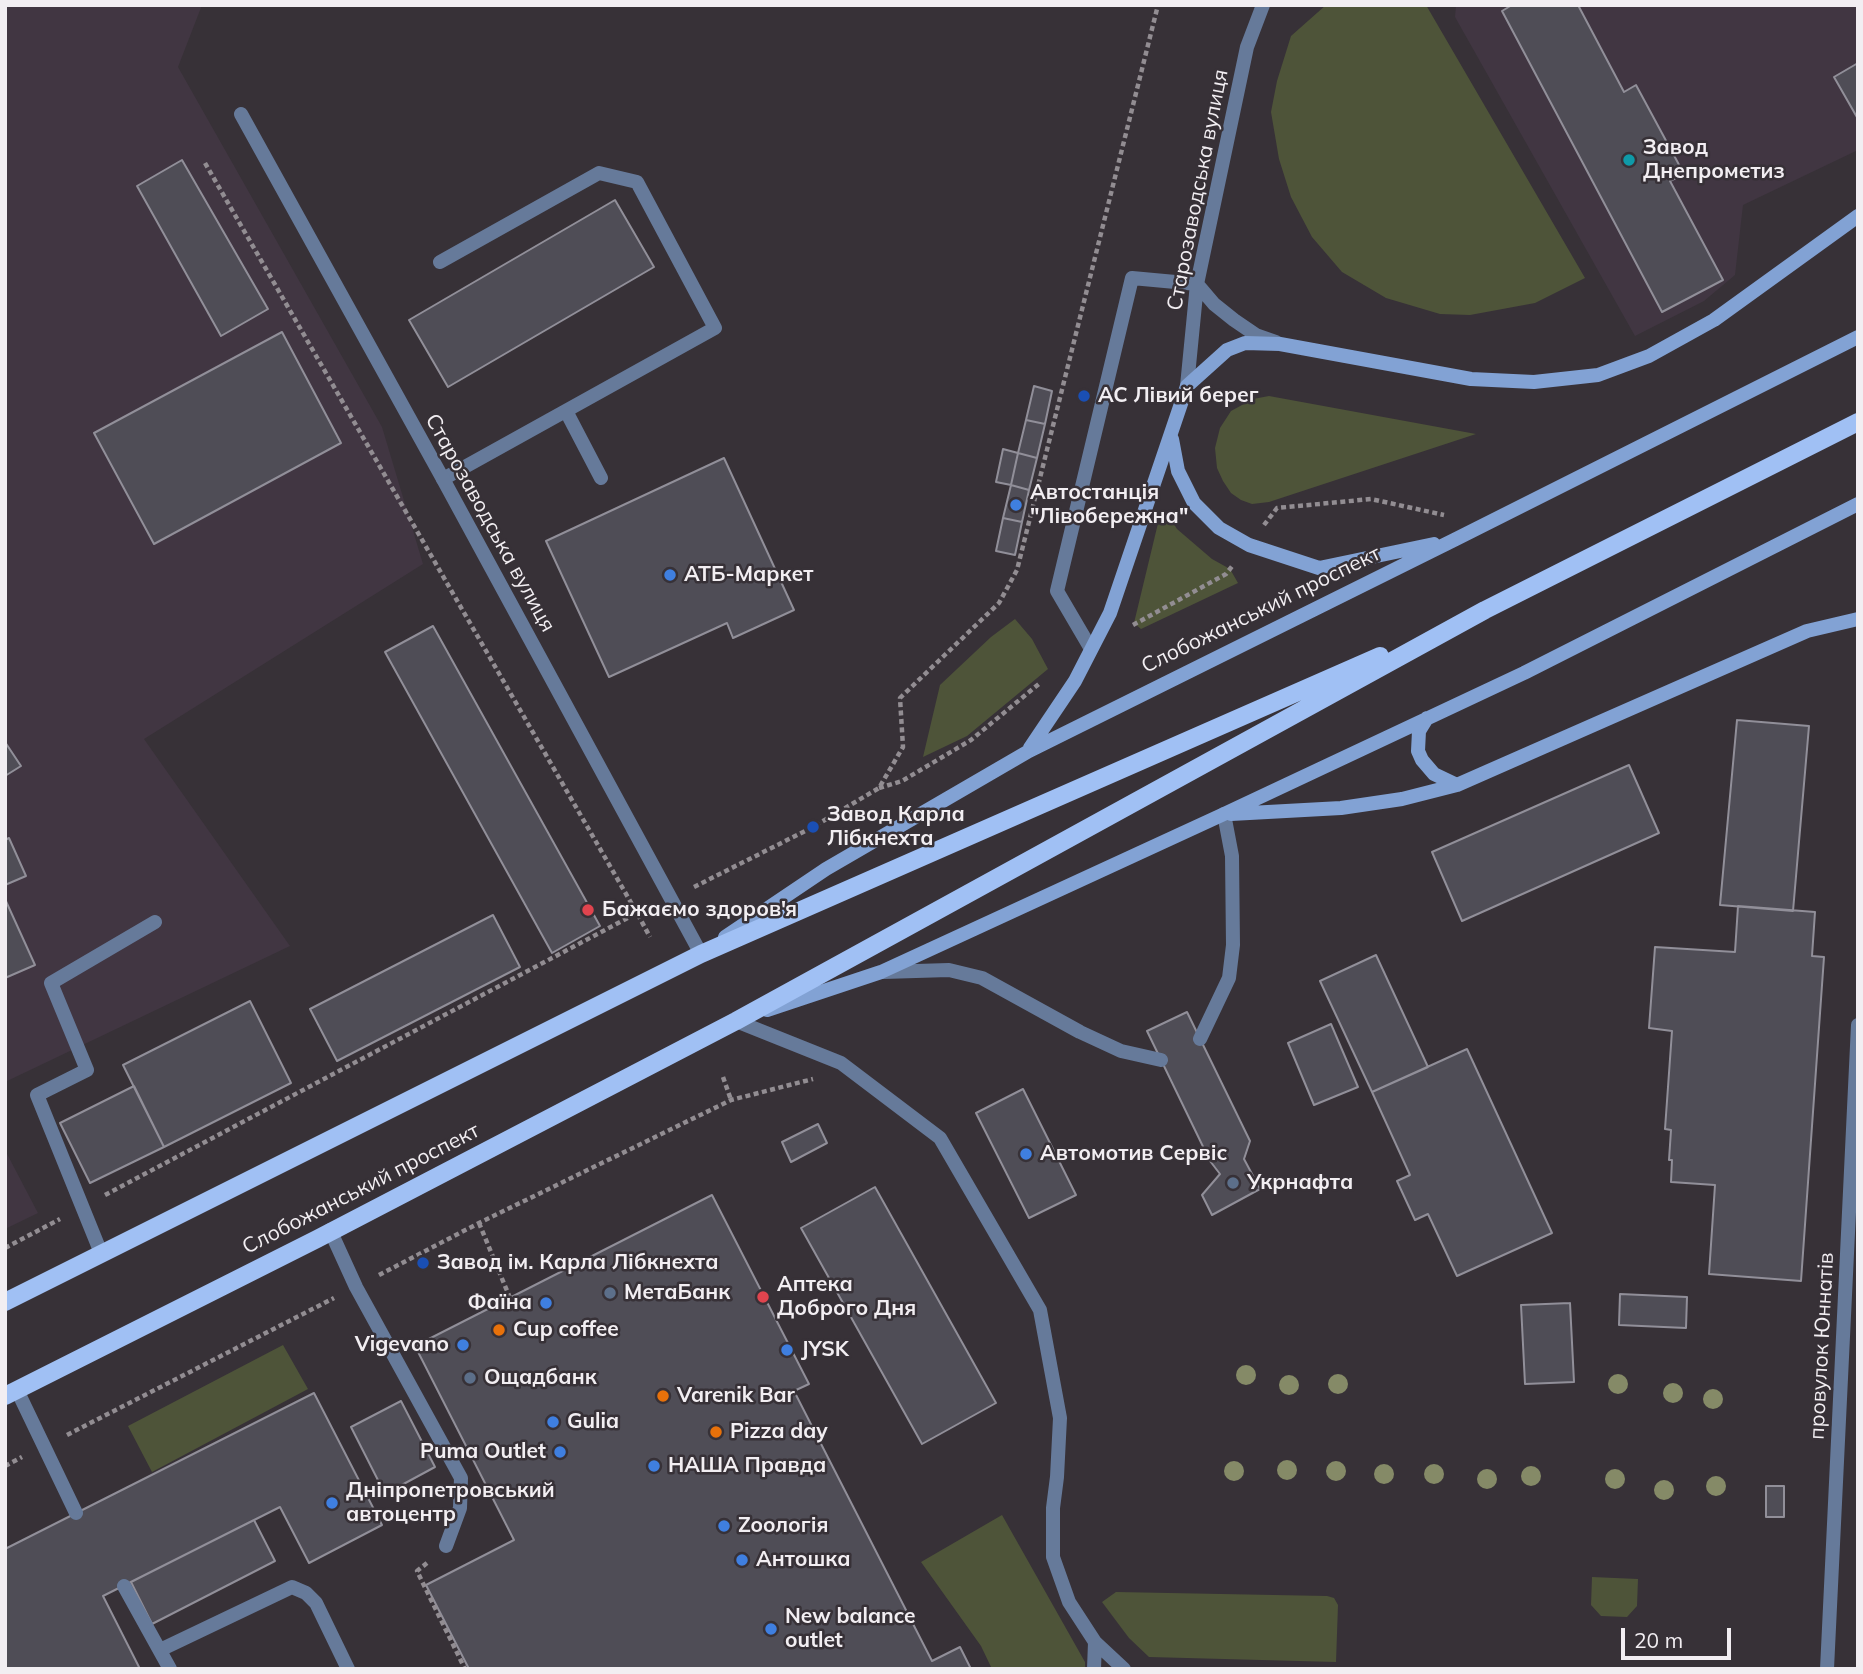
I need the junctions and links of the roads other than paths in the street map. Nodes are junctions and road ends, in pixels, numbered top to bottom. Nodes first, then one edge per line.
1 (1263, 5) edge
2 (241, 114) dead end
3 (1858, 216) edge
4 (440, 262) dead end
5 (1197, 284) junction
6 (1858, 337) edge
7 (1280, 344) junction
8 (1187, 386) junction
9 (566, 411) junction
10 (1858, 422) edge
11 (1172, 436) junction
12 (601, 478) dead end
13 (443, 479) junction
14 (1858, 504) edge
15 (1456, 539) junction
16 (1485, 610) junction
17 (1858, 619) edge
18 (1091, 649) junction
19 (1430, 716) junction
20 (1029, 751) junction
21 (1457, 785) junction
22 (1224, 814) junction
23 (155, 922) dead end
24 (701, 954) junction
25 (881, 972) junction
26 (736, 1021) junction
27 (1858, 1025) edge
28 (1200, 1039) dead end
29 (1161, 1060) dead end
30 (330, 1230) junction
31 (102, 1253) junction
32 (5, 1302) edge
33 (11, 1393) edge
34 (76, 1513) dead end
35 (446, 1546) road end
36 (124, 1586) dead end
37 (1095, 1642) junction
38 (160, 1650) junction
39 (170, 1669) edge
40 (348, 1669) edge
41 (1094, 1669) edge
42 (1124, 1669) edge
43 (1828, 1669) edge

1 - 5 street, Старозаводська вулиця
2 - 13 street, Старозаводська вулиця
3 - 7 main road
4 - 9 street
5 - 7 street
5 - 8 street, Старозаводська вулиця
5 - 18 street
6 - 15 main road, Слобожанський проспект
7 - 8 main road
8 - 11 main road
9 - 12 street
9 - 13 street
10 - 16 main road, Слобожанський проспект
11 - 15 main road
11 - 18 main road
13 - 24 street, Старозаводська вулиця
14 - 19 main road, Слобожанський проспект
15 - 20 main road, Слобожанський проспект
16 - 24 main road, Слобожанський проспект
16 - 26 main road, Слобожанський проспект
17 - 21 main road
18 - 20 main road
19 - 21 main road
19 - 22 main road, Слобожанський проспект
20 - 24 main road, Слобожанський проспект
21 - 22 main road
22 - 25 main road, Слобожанський проспект
22 - 28 street
23 - 31 street
24 - 31 main road, Слобожанський проспект
25 - 26 main road, Слобожанський проспект
25 - 29 street
26 - 30 main road, Слобожанський проспект
26 - 37 street
27 - 43 street, провулок Юннатів
30 - 33 main road, Слобожанський проспект
30 - 35 street
31 - 32 main road, Слобожанський проспект
33 - 34 street
36 - 38 street
37 - 41 street
37 - 42 street
38 - 39 street
38 - 40 street

